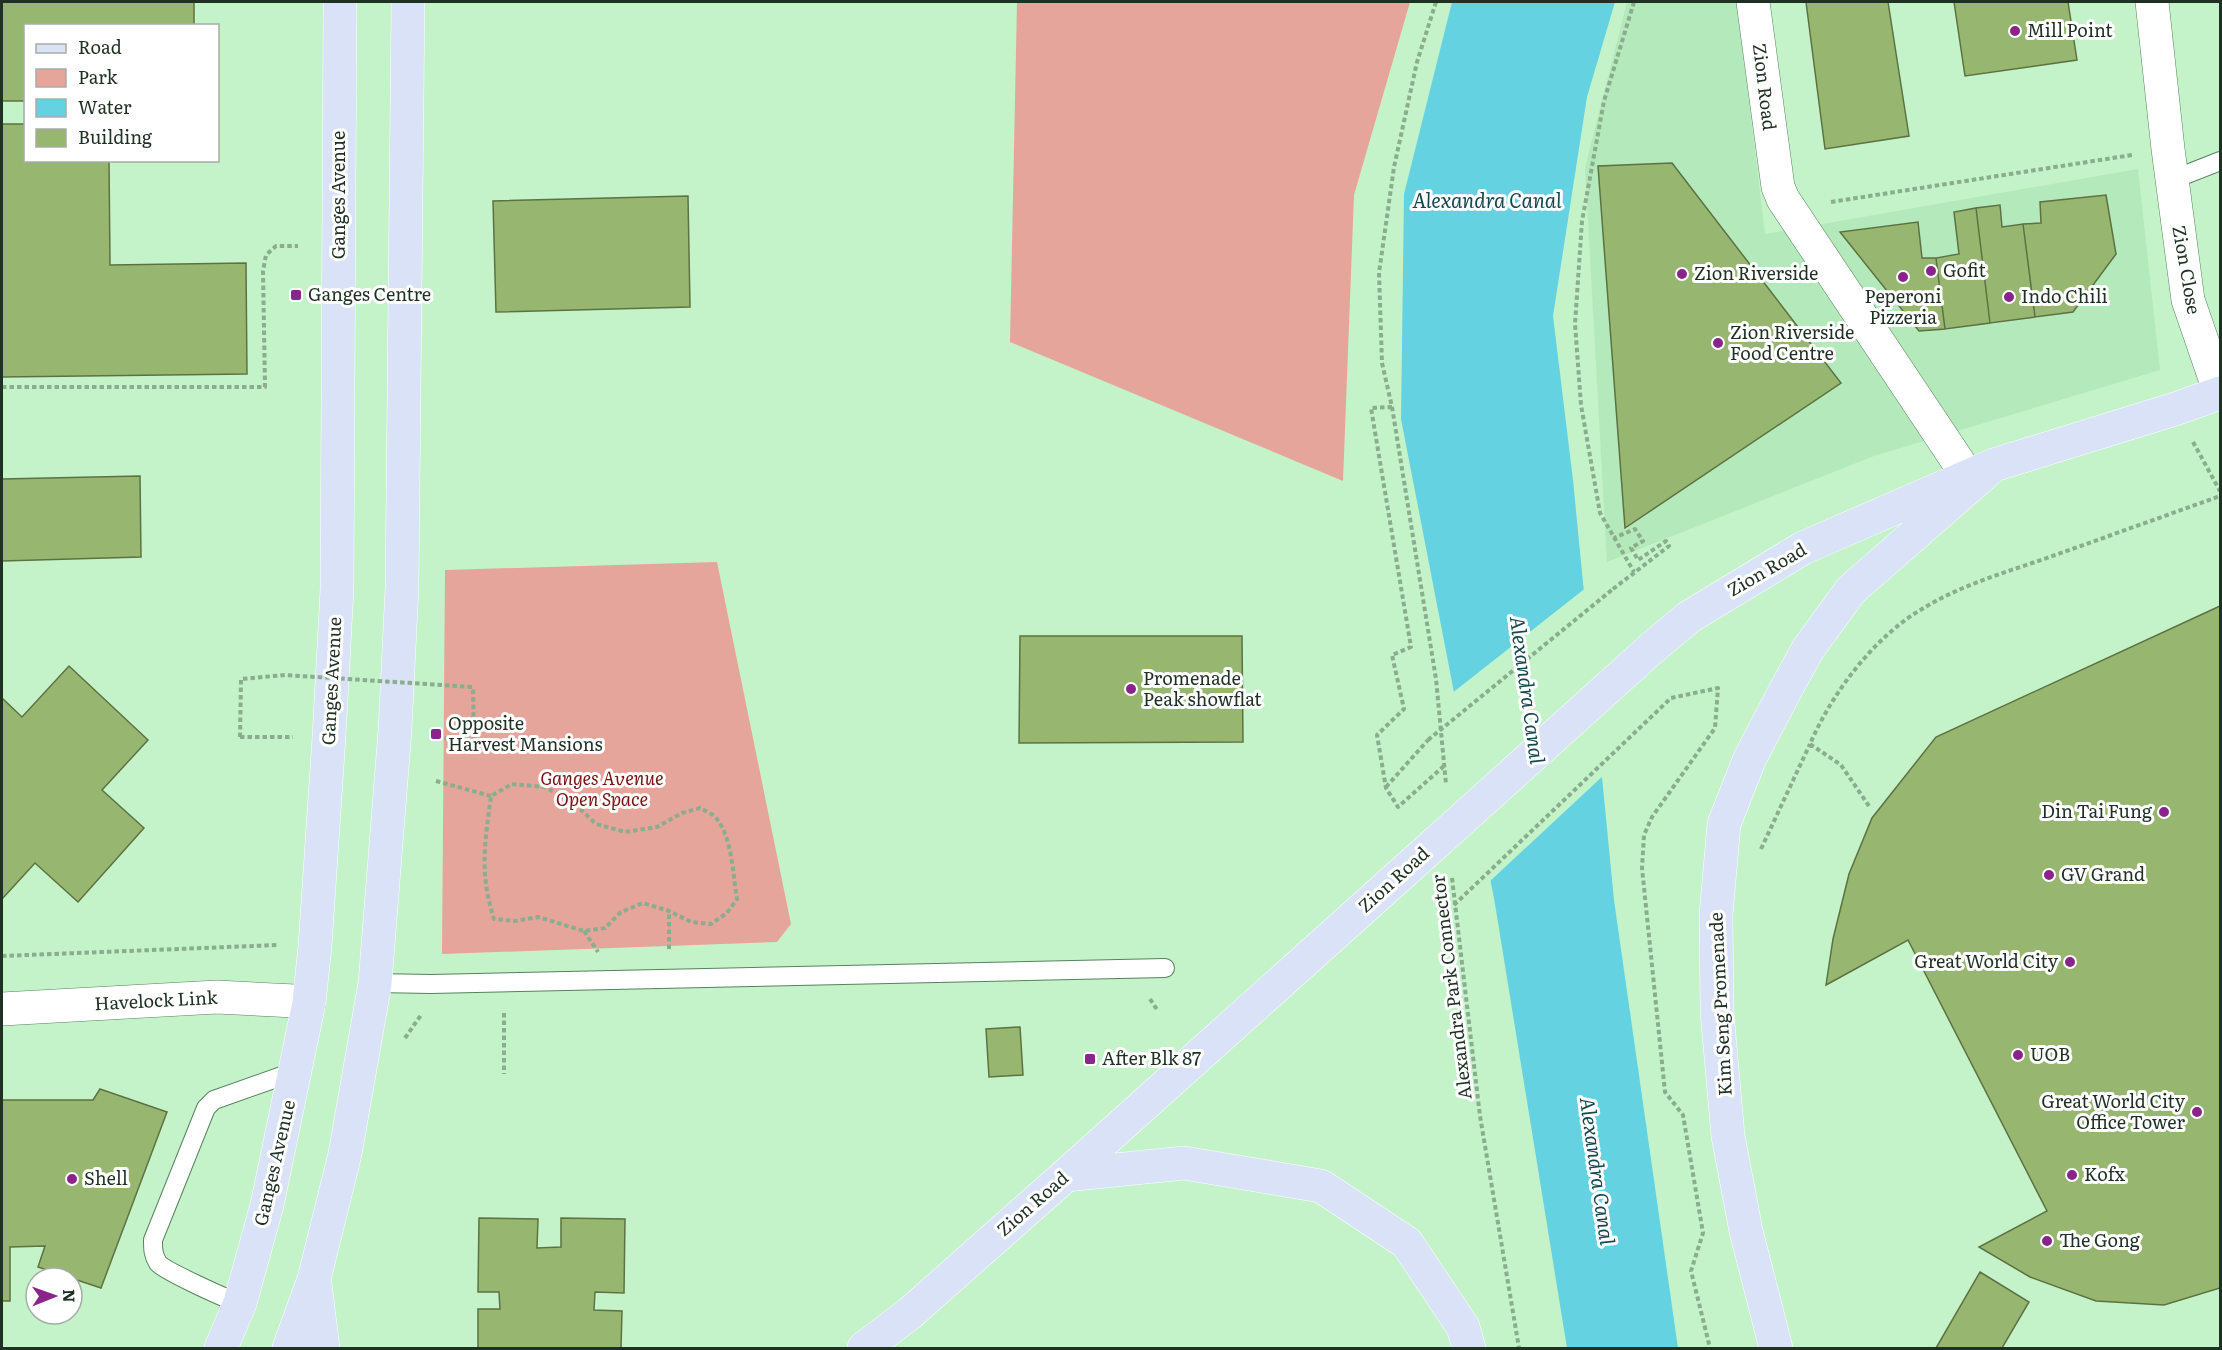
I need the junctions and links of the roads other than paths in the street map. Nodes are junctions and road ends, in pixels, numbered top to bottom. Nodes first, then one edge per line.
1 (340, 2) edge
2 (408, 2) edge
3 (1753, 2) edge
4 (2152, 2) edge
5 (2220, 161) edge
6 (2170, 164) junction
7 (2220, 393) edge
8 (1980, 470) junction
9 (1165, 968) dead end
10 (375, 983) junction
11 (309, 1003) junction
12 (2, 1009) edge
13 (296, 1071) junction
14 (1066, 1175) junction
15 (314, 1279) junction
16 (240, 1303) junction
17 (221, 1348) edge
18 (289, 1348) edge
19 (323, 1348) edge
20 (864, 1348) edge
21 (1469, 1348) edge
22 (1776, 1348) edge

1 - 11 main road, Ganges Avenue
2 - 10 main road
3 - 8 street, Zion Road
4 - 6 street, Zion Close
5 - 6 lane
6 - 7 street, Zion Close
7 - 8 main road, Zion Road
8 - 14 main road, Zion Road, bridge
8 - 22 main road, Kim Seng Promenade
9 - 10 lane
10 - 15 main road
11 - 12 street, Havelock Link
11 - 13 main road, Ganges Avenue
13 - 16 main road, Ganges Avenue
13 - 16 lane
14 - 20 main road, Zion Road
14 - 21 main road
15 - 18 main road
15 - 19 main road
16 - 17 main road, Ganges Avenue

